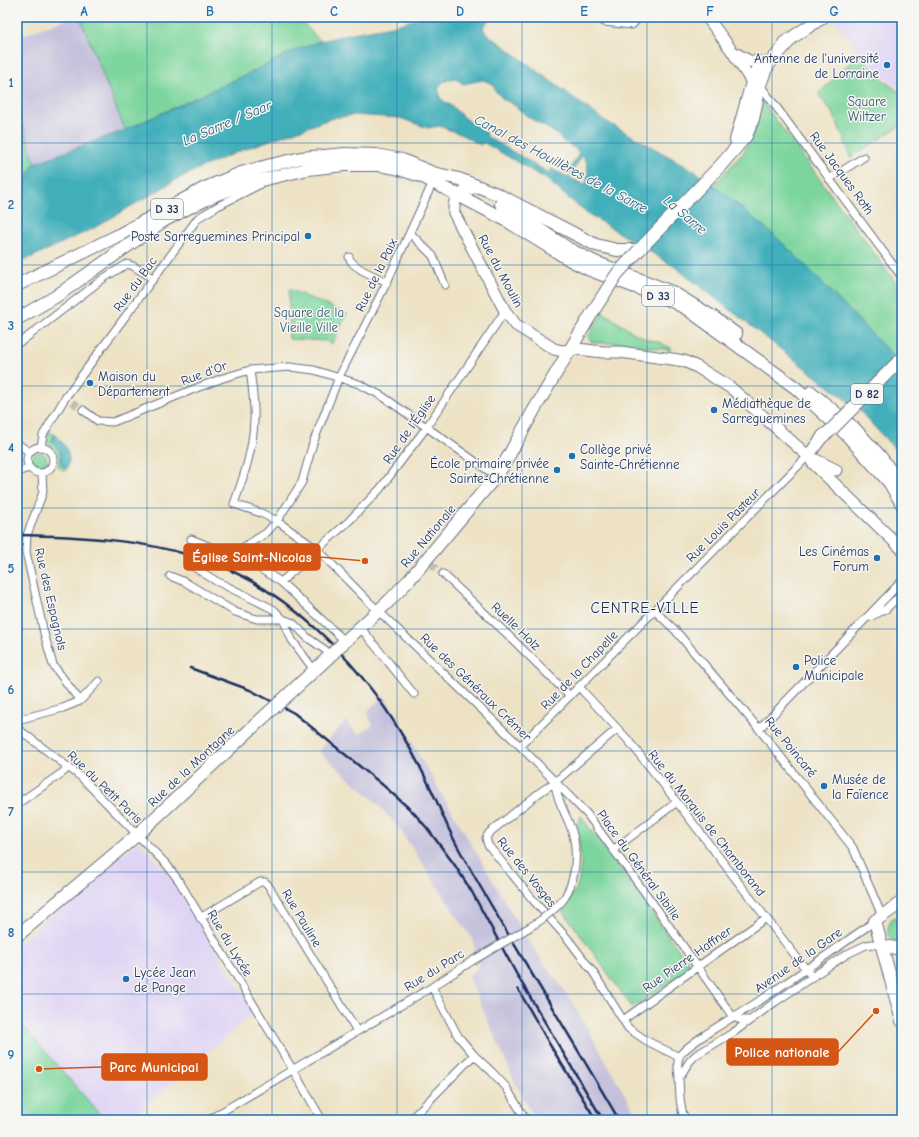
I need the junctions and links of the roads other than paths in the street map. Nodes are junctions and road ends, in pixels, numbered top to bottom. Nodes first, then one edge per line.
1 (596, 17) edge
2 (639, 17) edge
3 (707, 17) edge
4 (823, 17) edge
5 (791, 39) junction
6 (732, 51) junction
7 (761, 62) junction
8 (756, 84) junction
9 (864, 157) dead end
10 (286, 174) junction
11 (829, 179) junction
12 (463, 181) junction
13 (433, 182) junction
14 (474, 188) junction
15 (457, 195) junction
16 (410, 233) junction
17 (638, 250) junction
18 (349, 257) dead end
19 (902, 277) edge
20 (154, 279) junction
21 (387, 282) junction
22 (17, 285) edge
23 (445, 285) dead end
24 (505, 312) junction
25 (17, 320) edge
26 (17, 343) edge
27 (570, 350) junction
28 (902, 358) edge
29 (250, 370) junction
30 (339, 377) junction
31 (83, 410) tunnel mouth
32 (426, 428) junction
33 (827, 433) joint
34 (17, 443) edge
35 (41, 447) junction
36 (29, 452) junction
37 (808, 456) junction
38 (29, 468) junction
39 (836, 470) dead end
40 (17, 472) edge
41 (42, 473) junction
42 (496, 476) junction
43 (902, 487) edge
44 (902, 504) edge
45 (277, 521) junction
46 (191, 539) dead end
47 (902, 549) edge
48 (318, 550) junction
49 (231, 555) junction
50 (189, 564) dead end
51 (443, 574) tunnel mouth
52 (170, 576) dead end
53 (902, 581) edge
54 (281, 582) junction
55 (902, 587) edge
56 (902, 595) edge
57 (654, 610) junction
58 (378, 611) junction
59 (876, 614) junction
60 (283, 619) junction
61 (865, 620) junction
62 (360, 627) junction
63 (337, 648) junction
64 (314, 670) junction
65 (99, 680) dead end
66 (579, 687) junction
67 (414, 694) dead end
68 (570, 696) junction
69 (80, 701) junction
70 (17, 720) edge
71 (17, 728) edge
72 (617, 729) junction
73 (758, 729) junction
74 (520, 746) junction
75 (69, 767) junction
76 (555, 782) junction
77 (677, 802) junction
78 (17, 804) edge
79 (137, 835) junction
80 (613, 850) junction
81 (901, 904) edge
82 (200, 918) junction
83 (766, 918) junction
84 (879, 918) junction
85 (17, 936) edge
86 (882, 946) junction
87 (902, 949) edge
88 (697, 967) junction
89 (806, 969) junction
90 (812, 977) junction
91 (432, 987) junction
92 (901, 1014) edge
93 (733, 1017) junction
94 (623, 1020) junction
95 (750, 1020) junction
96 (357, 1031) junction
97 (474, 1055) junction
98 (679, 1057) junction
99 (293, 1070) junction
100 (679, 1078) junction
101 (208, 1120) edge
102 (322, 1120) edge
103 (411, 1120) edge
104 (526, 1120) edge
105 (684, 1120) edge

1 - 2 street
3 - 6 street, Rue Jacques Roth
4 - 5 main road
5 - 7 main road
5 - 8 main road
6 - 7 street
6 - 8 street, Rue Jacques Roth
7 - 8 main road
8 - 11 street, Rue Jacques Roth
8 - 17 main road
9 - 11 street
10 - 13 main road, D 33
10 - 20 street, Rue du Bac
10 - 25 main road, D 33
11 - 19 street, Rue Jacques Roth
12 - 14 main road, D 33
12 - 17 main road, D 33
12 - 22 main road, D 33
13 - 15 main road, D 33
13 - 16 street, Rue de la Paix
14 - 15 street
14 - 43 main road, D 33
15 - 24 street, Rue du Moulin
15 - 44 main road, D 33
16 - 21 street, Rue de la Paix
16 - 23 street
17 - 27 main road, bridge
18 - 21 street
20 - 26 street
20 - 35 street, Rue du Bac
21 - 30 street, Rue de la Paix
24 - 27 street, Rue du Moulin
24 - 32 street, Rue de l'Église
27 - 37 street, Rue du Moulin
27 - 42 main road, Rue Nationale
28 - 33 main road, D 82, bridge
29 - 30 street, Rue d'Or
29 - 31 street, Rue d'Or
29 - 45 street, Rue des Généraux Crémer
30 - 32 street, Rue d'Or
30 - 45 street, Rue de la Paix
32 - 42 street, Rue d'Or
32 - 48 street, Rue de l'Église
33 - 37 street
34 - 36 street
35 - 36 street
35 - 41 street
36 - 38 street
37 - 39 street
37 - 47 street
37 - 57 street, Rue Louis Pasteur
38 - 40 street
38 - 41 street
41 - 69 street, Rue des Espagnols
42 - 58 main road, Rue Nationale
45 - 48 street, Rue des Généraux Crémer
45 - 49 street, Rue de la Paix
46 - 49 street
48 - 54 street, Rue de l'Église
48 - 58 street, Rue des Généraux Crémer
49 - 54 street
50 - 60 street
51 - 68 street, Ruelle Holz
52 - 60 street
53 - 61 street
54 - 63 street
55 - 59 street
56 - 59 street
57 - 66 street, Rue de la Chapelle
57 - 73 street, Rue Poincaré
58 - 62 main road, Rue de la Montagne
58 - 74 street, Rue des Généraux Crémer
59 - 61 street
60 - 63 street
60 - 64 street
61 - 73 street
62 - 63 main road, Rue de la Montagne
62 - 67 street
63 - 64 main road, Rue de la Montagne
64 - 79 main road, Rue de la Montagne, bridge
65 - 69 street
66 - 68 street, Rue de la Chapelle
66 - 72 street, Rue du Marquis de Chamborand
68 - 74 street, Rue de la Chapelle
69 - 70 street
71 - 75 street, Rue du Petit Paris
72 - 76 street, Rue des Vosges
72 - 77 street, Rue du Marquis de Chamborand
73 - 84 street, Rue Poincaré
74 - 76 street, Rue des Généraux Crémer
75 - 78 street
75 - 79 street, Rue du Petit Paris
76 - 80 street, Place du Général Sibille
76 - 91 street, Rue du Parc, bridge
76 - 94 street, Rue des Vosges
77 - 80 street
77 - 83 street, Rue du Marquis de Chamborand
79 - 82 street, Rue du Lycée
79 - 85 main road, Rue de la Montagne
80 - 88 street, Place du Général Sibille
81 - 84 main road
82 - 96 street, Rue Pauline
82 - 99 street, Rue du Lycée
83 - 88 street, Rue Pierre Haffner
83 - 89 street, Rue du Marquis de Chamborand
84 - 86 main road
84 - 89 street, Avenue de la Gare
86 - 87 main road
86 - 90 street, Avenue de la Gare
86 - 92 main road
88 - 93 street, Place du Général Sibille
88 - 94 street, Rue Pierre Haffner
89 - 90 street, Rue du Marquis de Chamborand
89 - 93 street, Avenue de la Gare
90 - 95 street, Avenue de la Gare
91 - 96 street, Rue du Parc
91 - 97 street
93 - 95 street
93 - 98 street, Avenue de la Gare
94 - 98 street, Rue des Vosges
95 - 100 street, Avenue de la Gare
96 - 99 street, Rue du Parc
97 - 103 street
97 - 104 street
98 - 100 street
99 - 101 street, Rue du Parc
99 - 102 street, Rue du Lycée
100 - 105 street

